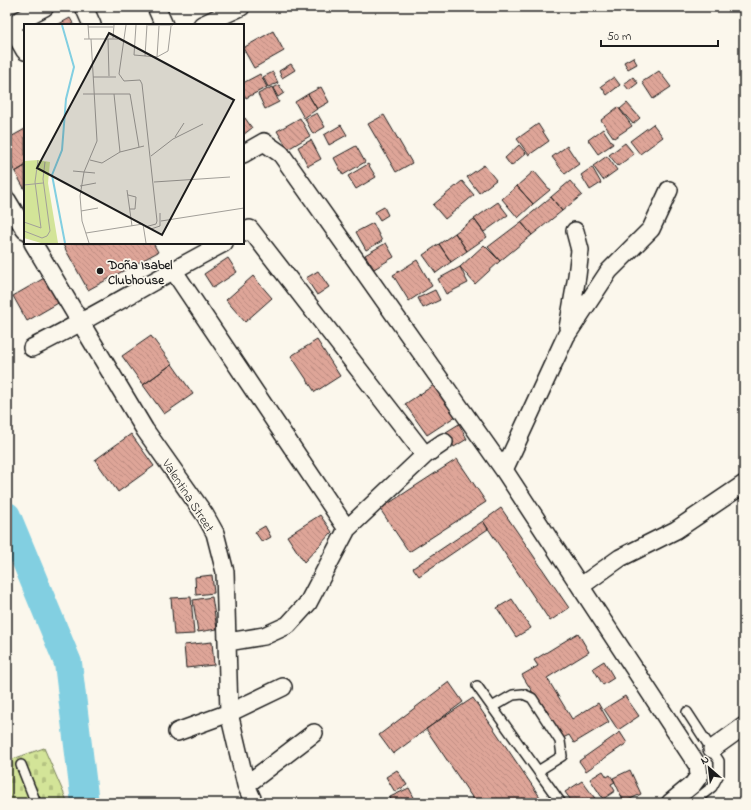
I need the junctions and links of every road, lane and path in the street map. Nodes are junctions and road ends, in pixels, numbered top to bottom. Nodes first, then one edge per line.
1 (84, 7) edge
2 (156, 7) edge
3 (34, 9) edge
4 (230, 9) edge
5 (92, 24) edge
6 (164, 24) edge
7 (204, 24) edge
8 (9, 26) edge
9 (24, 49) edge
10 (244, 153) edge
11 (669, 190) dead end
12 (7, 200) edge
13 (24, 228) edge
14 (575, 231) dead end
15 (244, 232) edge
16 (35, 244) edge
17 (222, 244) edge
18 (173, 270) junction
19 (80, 323) junction
20 (566, 336) junction
21 (32, 348) dead end
22 (444, 442) dead end
23 (425, 455) junction
24 (504, 470) junction
25 (744, 484) edge
26 (347, 529) junction
27 (581, 586) junction
28 (228, 642) junction
29 (477, 686) dead end
30 (283, 687) dead end
31 (492, 707) junction
32 (687, 712) dead end
33 (229, 713) junction
34 (744, 726) edge
35 (177, 732) dead end
36 (314, 733) dead end
37 (712, 749) junction
38 (21, 765) dead end
39 (538, 771) junction
40 (246, 785) junction
41 (36, 803) edge
42 (254, 803) edge
43 (561, 803) edge
44 (670, 803) edge
45 (692, 803) edge

1 - 5 street
2 - 6 street
3 - 8 street
4 - 7 street
8 - 9 street
10 - 24 street
11 - 20 street
12 - 13 street
14 - 20 street
15 - 23 street
16 - 19 street, Valentina Street
17 - 18 street
18 - 19 street
18 - 26 street
19 - 21 street
19 - 28 street, Valentina Street
20 - 24 street
22 - 23 street
23 - 26 street
24 - 27 street
25 - 27 street
26 - 28 street
27 - 44 street
28 - 33 street, Valentina Street
29 - 31 lane
30 - 33 street
31 - 39 lane
31 - 39 lane
32 - 37 lane
33 - 35 street
33 - 40 street, Valentina Street
34 - 37 street
36 - 40 street
37 - 45 lane
38 - 41 lane
39 - 43 lane
40 - 42 street, Valentina Street

